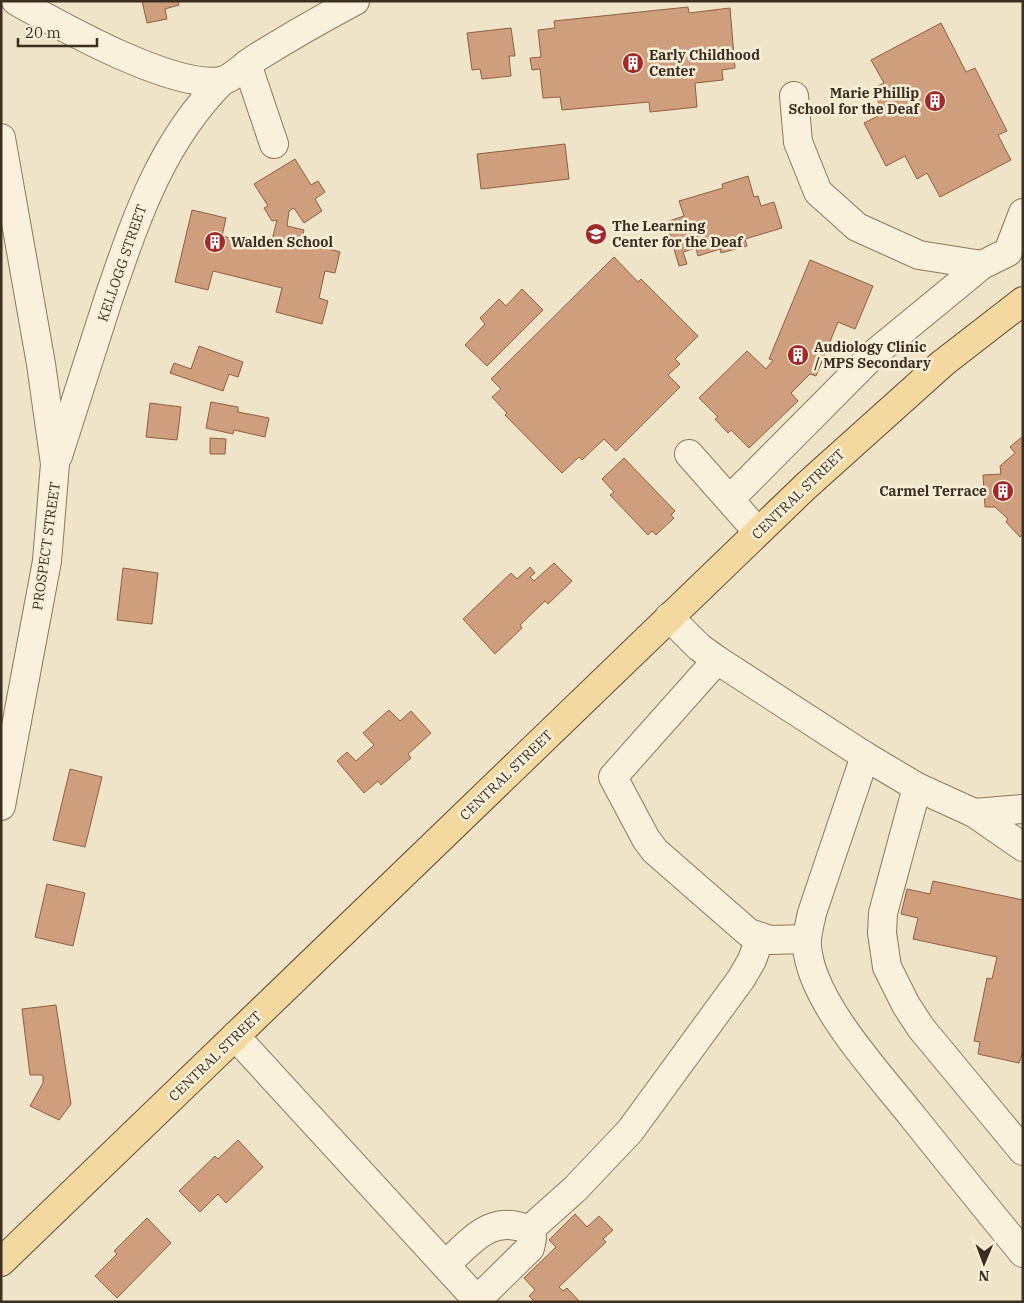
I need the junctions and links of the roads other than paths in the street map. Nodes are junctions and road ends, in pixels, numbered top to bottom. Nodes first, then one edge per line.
1 (16, 1) edge
2 (355, 1) edge
3 (247, 64) junction
4 (222, 81) junction
5 (794, 96) dead end
6 (1, 138) edge
7 (274, 144) dead end
8 (1023, 213) edge
9 (1015, 255) edge
10 (982, 265) junction
11 (1023, 301) edge
12 (689, 454) dead end
13 (55, 464) junction
14 (730, 499) junction
15 (758, 532) junction
16 (669, 617) junction
17 (717, 660) junction
18 (865, 756) junction
19 (917, 788) junction
20 (1, 806) edge
21 (1023, 809) edge
22 (974, 813) junction
23 (1023, 847) edge
24 (760, 938) junction
25 (807, 939) junction
26 (235, 1036) junction
27 (1023, 1151) edge
28 (529, 1230) junction
29 (1023, 1253) edge
30 (1, 1262) edge
31 (446, 1264) junction
32 (478, 1301) edge

1 - 4 street
2 - 3 street, KELLOGG STREET
3 - 4 street, KELLOGG STREET
3 - 7 street
4 - 13 street, KELLOGG STREET
5 - 10 street
6 - 13 street, PROSPECT STREET
8 - 9 street
9 - 10 street
10 - 14 street
11 - 15 main road, CENTRAL STREET
12 - 14 street
13 - 20 street, PROSPECT STREET
14 - 15 street
15 - 16 main road, CENTRAL STREET
16 - 17 street
16 - 26 main road, CENTRAL STREET
17 - 18 street
17 - 24 street
18 - 19 street
18 - 25 street
19 - 22 street
19 - 27 street
21 - 22 street
22 - 23 street
24 - 25 street
24 - 28 street
25 - 29 street
26 - 30 main road, CENTRAL STREET
26 - 31 street
28 - 31 street
28 - 32 street
31 - 32 street

